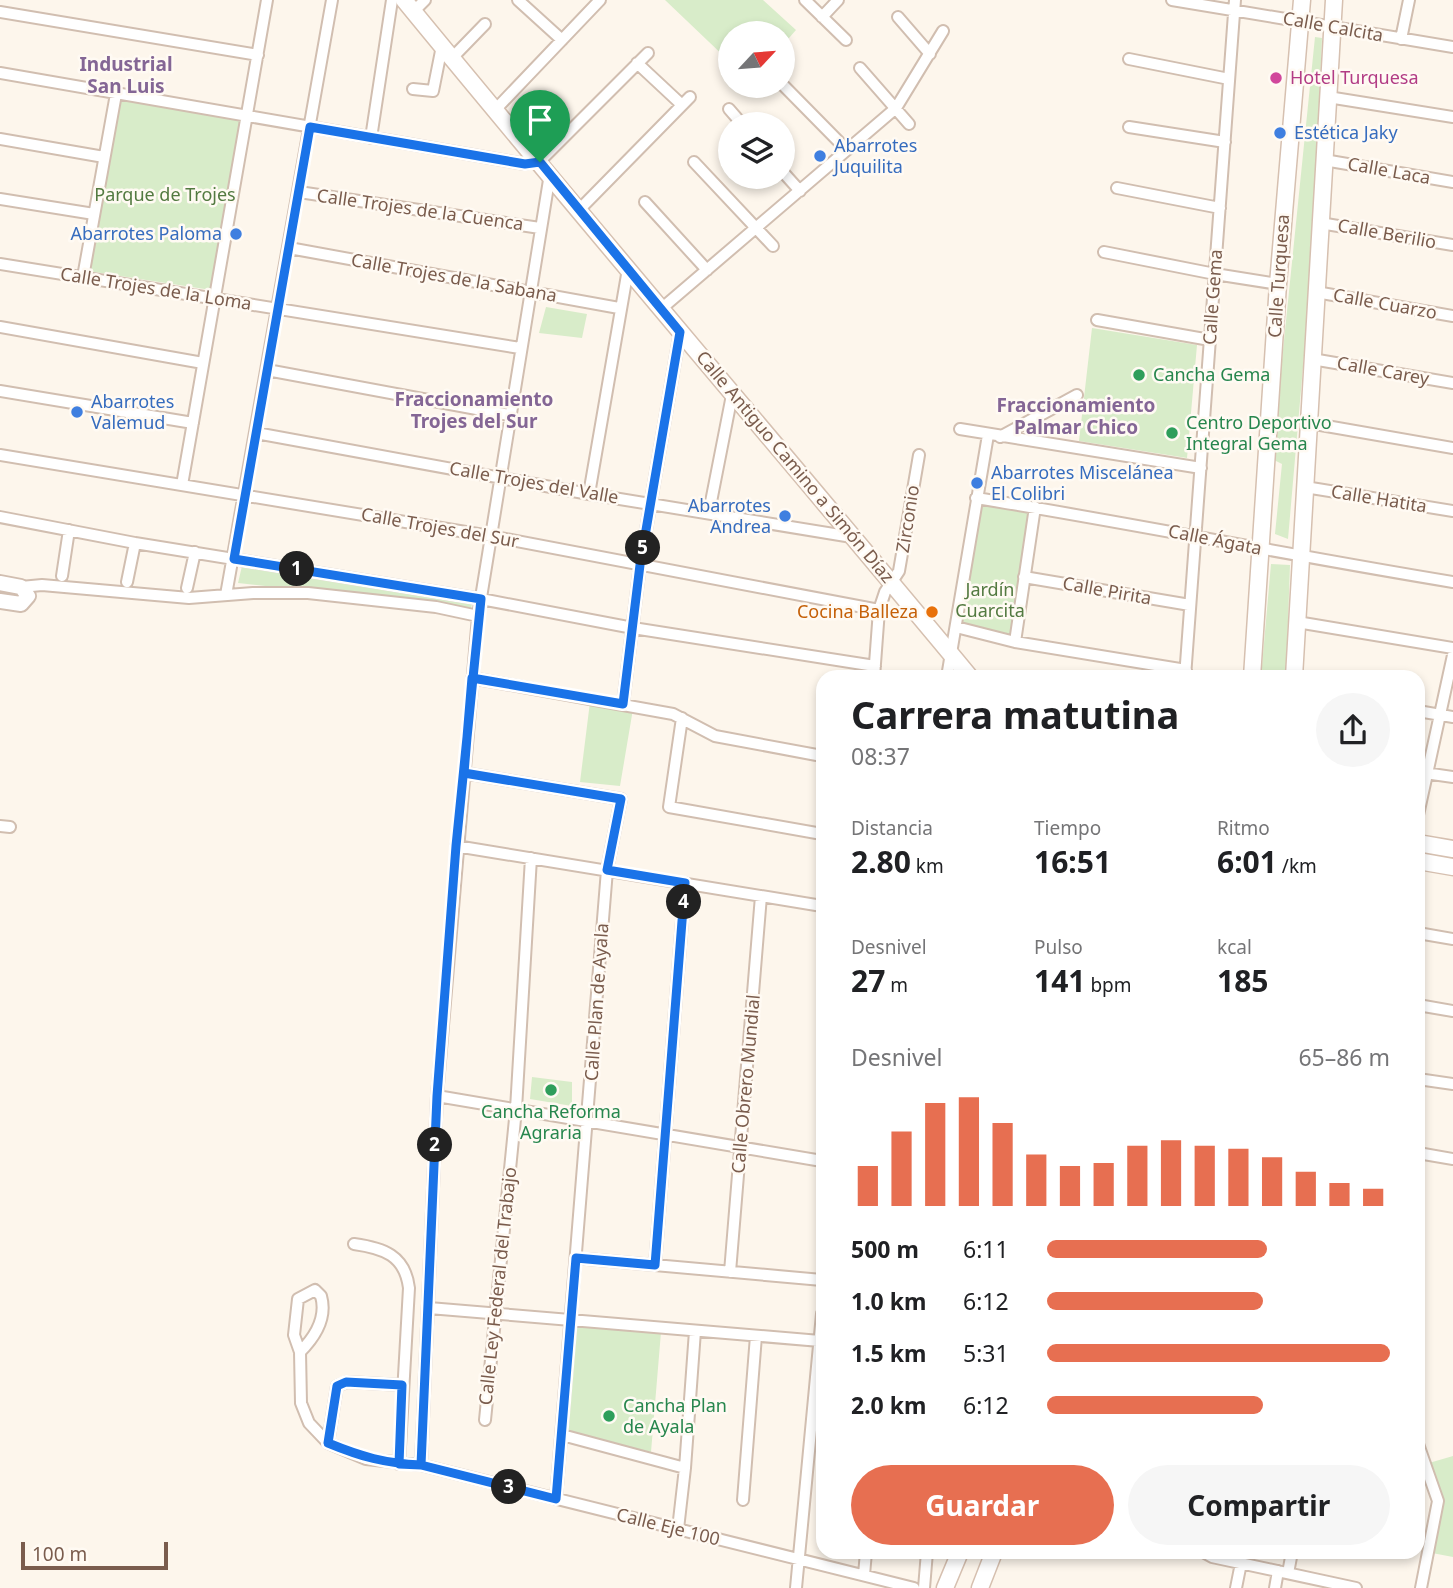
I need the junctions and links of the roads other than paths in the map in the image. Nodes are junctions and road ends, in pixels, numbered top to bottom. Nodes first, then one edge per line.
1 (267, 0) edge
2 (332, 0) edge
3 (392, 0) edge
4 (518, 0) edge
5 (600, 0) edge
6 (806, 0) edge
7 (838, 0) edge
8 (1174, 0) edge
9 (1302, 0) edge
10 (1334, 0) edge
11 (1409, 0) edge
12 (414, 4) edge
13 (1235, 5) edge
14 (0, 12) edge
15 (822, 17) junction
16 (898, 17) dead end
17 (1300, 22) junction
18 (485, 24) dead end
19 (1332, 27) junction
20 (943, 31) dead end
21 (1401, 39) junction
22 (562, 40) junction
23 (846, 40) dead end
24 (1453, 47) edge
25 (447, 52) junction
26 (648, 53) dead end
27 (930, 54) junction
28 (258, 55) junction
29 (1129, 59) dead end
30 (637, 63) junction
31 (860, 68) dead end
32 (0, 73) edge
33 (1229, 79) junction
34 (413, 89) dead end
35 (116, 93) junction
36 (795, 97) edge
37 (1328, 97) junction
38 (896, 108) junction
39 (496, 109) junction
40 (729, 109) dead end
41 (732, 112) edge
42 (248, 117) junction
43 (1453, 117) edge
44 (909, 124) dead end
45 (310, 127) junction
46 (1129, 127) dead end
47 (371, 138) junction
48 (0, 139) edge
49 (1225, 142) junction
50 (847, 150) junction
51 (104, 157) junction
52 (1324, 160) junction
53 (694, 162) dead end
54 (545, 168) junction
55 (1453, 182) edge
56 (795, 185) edge
57 (1116, 188) dead end
58 (800, 191) junction
59 (299, 192) junction
60 (0, 199) edge
61 (645, 202) dead end
62 (1220, 208) junction
63 (579, 211) junction
64 (94, 214) junction
65 (1320, 223) junction
66 (540, 228) junction
67 (757, 228) junction
68 (1453, 245) edge
69 (773, 246) dead end
70 (289, 248) junction
71 (1104, 252) dead end
72 (0, 264) edge
73 (628, 269) junction
74 (707, 270) junction
75 (1215, 274) junction
76 (83, 277) junction
77 (1278, 284) junction
78 (529, 292) junction
79 (1316, 292) junction
80 (214, 299) junction
81 (620, 308) junction
82 (277, 309) junction
83 (661, 309) junction
84 (1453, 316) edge
85 (1097, 320) dead end
86 (0, 327) edge
87 (680, 332) junction
88 (1210, 340) junction
89 (520, 348) junction
90 (1312, 359) junction
91 (203, 363) junction
92 (267, 370) junction
93 (1453, 383) edge
94 (0, 391) edge
95 (1077, 394) dead end
96 (732, 395) junction
97 (509, 415) junction
98 (1308, 423) junction
99 (193, 424) junction
100 (960, 429) dead end
101 (256, 433) junction
102 (994, 436) junction
103 (1453, 447) edge
104 (0, 455) edge
105 (919, 455) dead end
106 (1200, 468) junction
107 (499, 476) junction
108 (182, 485) junction
109 (1305, 487) junction
110 (589, 494) junction
111 (244, 495) junction
112 (976, 498) junction
113 (652, 503) junction
114 (1035, 508) junction
115 (1453, 511) edge
116 (709, 512) junction
117 (0, 517) edge
118 (69, 530) junction
119 (1196, 535) junction
120 (490, 536) junction
121 (855, 537) junction
122 (135, 543) junction
123 (1260, 549) junction
124 (195, 552) junction
125 (1301, 558) junction
126 (234, 559) junction
127 (640, 565) junction
128 (62, 576) dead end
129 (1024, 577) junction
130 (892, 580) junction
131 (127, 582) dead end
132 (1453, 582) edge
133 (0, 583) edge
134 (22, 587) junction
135 (187, 588) dead end
136 (226, 595) junction
137 (481, 599) junction
138 (0, 601) edge
139 (1190, 605) junction
140 (879, 610) junction
141 (478, 616) junction
142 (1297, 622) junction
143 (956, 626) junction
144 (633, 628) junction
145 (1015, 642) junction
146 (1453, 649) edge
147 (950, 654) junction
148 (1453, 656) edge
149 (863, 670) edge
150 (874, 670) edge
151 (948, 670) edge
152 (964, 670) edge
153 (1164, 670) edge
154 (1185, 670) edge
155 (1252, 670) edge
156 (1294, 670) edge
157 (472, 678) junction
158 (623, 704) junction
159 (1425, 712) edge
160 (1440, 715) junction
161 (1453, 717) edge
162 (682, 718) junction
163 (816, 755) edge
164 (1425, 762) edge
165 (1425, 772) edge
166 (464, 773) junction
167 (1453, 777) edge
168 (816, 833) edge
169 (1425, 844) edge
170 (456, 846) junction
171 (1453, 849) edge
172 (531, 858) junction
173 (1425, 862) edge
174 (1453, 867) edge
175 (607, 870) junction
176 (685, 883) junction
177 (761, 896) junction
178 (816, 905) edge
179 (1425, 934) edge
180 (1453, 939) edge
181 (1425, 1006) edge
182 (1453, 1011) edge
183 (1425, 1080) edge
184 (1453, 1084) edge
185 (437, 1096) junction
186 (516, 1109) junction
187 (588, 1121) junction
188 (667, 1134) junction
189 (741, 1148) junction
190 (1425, 1154) edge
191 (1453, 1159) edge
192 (816, 1160) edge
193 (354, 1244) dead end
194 (576, 1258) junction
195 (655, 1265) junction
196 (730, 1272) junction
197 (816, 1279) edge
198 (429, 1308) junction
199 (496, 1313) junction
200 (571, 1320) junction
201 (695, 1331) junction
202 (755, 1336) junction
203 (816, 1342) edge
204 (300, 1352) junction
205 (402, 1385) junction
206 (485, 1420) dead end
207 (816, 1427) edge
208 (562, 1435) junction
209 (328, 1443) junction
210 (399, 1464) junction
211 (1425, 1464) edge
212 (421, 1465) junction
213 (685, 1468) junction
214 (556, 1499) junction
215 (743, 1500) dead end
216 (678, 1529) junction
217 (865, 1559) edge
218 (926, 1559) edge
219 (957, 1559) edge
220 (991, 1559) edge
221 (1289, 1559) edge
222 (798, 1560) junction
223 (1244, 1560) edge
224 (1283, 1572) junction
225 (864, 1576) junction
226 (796, 1588) edge
227 (914, 1588) edge
228 (924, 1588) edge
229 (945, 1588) edge
230 (980, 1588) edge
231 (1236, 1588) edge
232 (1275, 1588) edge
233 (1356, 1588) edge
234 (1421, 1588) edge

1 - 28 street
2 - 45 street
3 - 47 street
4 - 22 street
5 - 22 street
6 - 15 street
7 - 15 street
8 - 13 street, Calle Calcita
9 - 17 main road, Calle Turquesa
10 - 19 main road
11 - 21 street
12 - 25 main road, Calle Antiguo Camino a Simón Díaz
13 - 17 street, Calle Calcita
13 - 33 street, Calle Gema
14 - 28 street
15 - 23 street
16 - 27 street
17 - 19 street, Calle Calcita
17 - 77 main road, Calle Turquesa
18 - 25 street
19 - 21 street, Calle Calcita
19 - 37 main road
20 - 27 street
21 - 24 street, Calle Calcita
22 - 39 street
25 - 34 street
25 - 39 main road, Calle Antiguo Camino a Simón Díaz
26 - 30 street
27 - 38 street
28 - 42 street
29 - 33 street
30 - 54 street
30 - 63 street
31 - 38 street
32 - 35 street
33 - 49 street, Calle Gema
35 - 42 street
35 - 51 street
36 - 50 street
37 - 43 street
37 - 52 main road
38 - 44 street
38 - 50 street
39 - 54 main road, Calle Antiguo Camino a Simón Díaz
40 - 41 street
42 - 45 street
42 - 80 street
45 - 47 street
45 - 59 street
46 - 49 street
47 - 54 street
48 - 51 street
49 - 62 street, Calle Gema
50 - 58 street
51 - 64 street
52 - 55 street, Calle Laca
52 - 65 main road
53 - 67 street
54 - 63 main road, Calle Antiguo Camino a Simón Díaz
54 - 66 street
56 - 58 street
57 - 62 street
58 - 67 street
59 - 66 street, Calle Trojes de la Cuenca
59 - 70 street
60 - 64 street
61 - 74 street
62 - 75 street, Calle Gema
63 - 73 main road, Calle Antiguo Camino a Simón Díaz
64 - 76 street
65 - 68 street, Calle Berilio
65 - 79 main road
66 - 78 street
67 - 69 street
67 - 74 street
70 - 78 street, Calle Trojes de la Sabana
70 - 82 street
71 - 75 street
72 - 76 street, Calle Trojes de la Loma
73 - 81 street
73 - 83 main road, Calle Antiguo Camino a Simón Díaz
74 - 83 street
75 - 77 street
75 - 88 street, Calle Gema
76 - 80 street, Calle Trojes de la Loma
77 - 123 main road, Calle Turquesa
78 - 81 street, Calle Trojes de la Sabana
78 - 89 street
79 - 84 street, Calle Cuarzo
79 - 90 main road
80 - 82 street, Calle Trojes de la Loma
80 - 91 street
81 - 110 street
82 - 89 street, Calle Trojes de la Loma
82 - 92 street
83 - 87 main road, Calle Antiguo Camino a Simón Díaz
85 - 88 street
86 - 91 street
87 - 96 main road, Calle Antiguo Camino a Simón Díaz
87 - 113 street
88 - 106 street, Calle Gema
89 - 97 street
90 - 93 street, Calle Carey
90 - 98 main road
91 - 99 street
92 - 97 street
92 - 101 street
94 - 99 street
95 - 102 street
96 - 116 street
96 - 121 main road, Calle Antiguo Camino a Simón Díaz
97 - 107 street
98 - 103 street
98 - 109 main road
99 - 108 street
100 - 102 street
101 - 107 street, Calle Trojes del Valle
101 - 111 street
102 - 106 street
102 - 112 street
104 - 108 street, Calle Trojes del Sur
105 - 130 street, Zirconio
106 - 119 street, Calle Gema
107 - 110 street, Calle Trojes del Valle
107 - 120 street
108 - 111 street, Calle Trojes del Sur
109 - 115 street, Calle Hatita
109 - 125 main road
110 - 113 street, Calle Trojes del Valle
111 - 120 street, Calle Trojes del Sur
111 - 126 street
112 - 114 street, Calle Ágata
112 - 143 street
113 - 116 street, Calle Trojes del Valle
113 - 127 street
114 - 119 street, Calle Ágata
114 - 129 street
116 - 121 street, Calle Trojes del Valle
117 - 118 street
118 - 122 street
118 - 128 street
119 - 123 street, Calle Ágata
119 - 139 street, Calle Gema
120 - 127 street, Calle Trojes del Sur
120 - 137 street
121 - 130 main road, Calle Antiguo Camino a Simón Díaz
122 - 124 street
122 - 131 street
123 - 125 street, Calle Ágata
123 - 155 main road, Calle Turquesa
124 - 126 street
124 - 135 street
125 - 132 street, Calle Ágata
125 - 142 main road
126 - 136 street
126 - 137 street
127 - 140 street, Calle Trojes del Sur
127 - 144 street
129 - 139 street, Calle Pirita
129 - 145 street
130 - 140 street, Zirconio
130 - 147 main road, Calle Antiguo Camino a Simón Díaz
133 - 134 street
134 - 136 street
134 - 138 street
136 - 141 street
137 - 141 street
137 - 144 street
139 - 154 street, Calle Gema
140 - 150 street, Zirconio
141 - 157 street
142 - 146 street
142 - 156 main road
143 - 145 street
143 - 147 street
144 - 149 street
144 - 158 street
145 - 153 street
147 - 151 street
147 - 152 main road, Calle Antiguo Camino a Simón Díaz
148 - 160 street
157 - 158 street
157 - 166 street
158 - 162 street
159 - 160 street
160 - 161 street
160 - 164 street
162 - 163 street
162 - 168 street
165 - 167 street
166 - 170 street
166 - 175 street, Calle Plan de Ayala
169 - 171 main road
170 - 172 street
170 - 185 street
172 - 175 street
172 - 186 street, Calle Ley Federal del Trabajo
173 - 174 main road
175 - 176 street
175 - 187 street, Calle Plan de Ayala
176 - 177 street
176 - 188 street
177 - 178 street
177 - 189 street, Calle Obrero Mundial
179 - 180 street
181 - 182 street
183 - 184 street
185 - 186 street
185 - 198 street
186 - 187 street
186 - 199 street, Calle Ley Federal del Trabajo
187 - 188 street
187 - 194 street, Calle Plan de Ayala
188 - 189 street
188 - 195 street
189 - 192 street
189 - 196 street, Calle Obrero Mundial
190 - 191 street
193 - 205 street
194 - 195 street
194 - 200 street, Calle Plan de Ayala
195 - 196 street
196 - 197 street
198 - 199 street
198 - 212 street
199 - 200 street
199 - 206 street, Calle Ley Federal del Trabajo
200 - 201 street
200 - 208 street, Calle Plan de Ayala
201 - 202 street
201 - 213 street
202 - 203 street
202 - 215 street
204 - 204 street
204 - 209 street
205 - 209 street
205 - 210 street
207 - 222 street
208 - 213 street
208 - 214 street, Calle Plan de Ayala
209 - 210 street, Calle Eje 100
210 - 212 street, Calle Eje 100
211 - 234 street
212 - 214 street, Calle Eje 100
213 - 216 street
214 - 216 street, Calle Eje 100
216 - 222 street, Calle Eje 100
217 - 225 street
218 - 228 street
219 - 229 main road
220 - 230 main road
221 - 224 street
222 - 225 street, Calle Eje 100
222 - 226 street
223 - 224 street
223 - 231 street
224 - 232 street
224 - 233 street
225 - 227 street, Calle Eje 100

